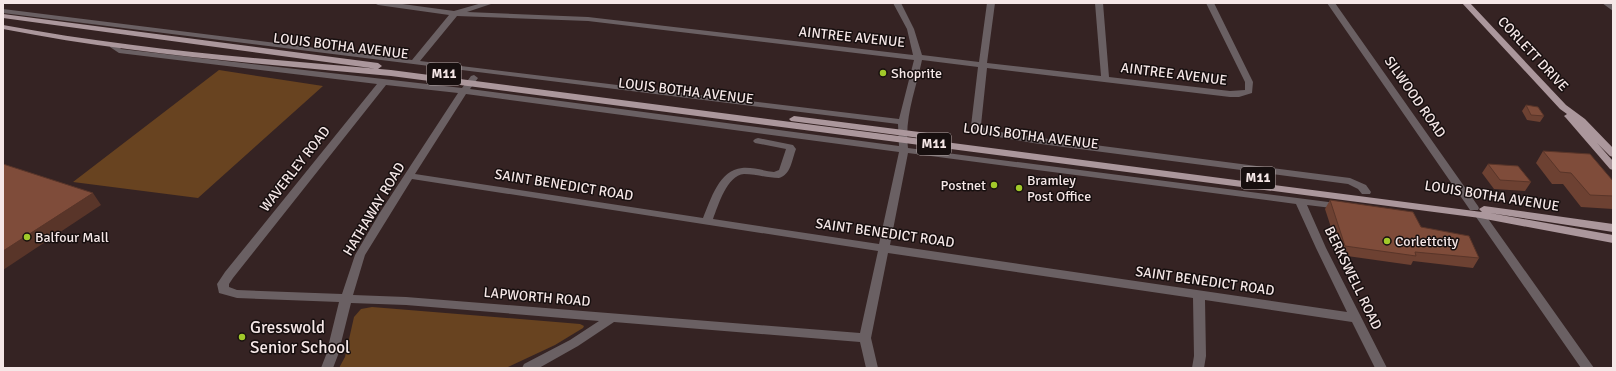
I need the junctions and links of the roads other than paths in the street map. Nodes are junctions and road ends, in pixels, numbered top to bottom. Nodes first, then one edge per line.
1 (378, 3) edge
2 (490, 3) edge
3 (897, 3) edge
4 (991, 3) edge
5 (1100, 3) edge
6 (1210, 3) edge
7 (1331, 3) edge
8 (1466, 3) edge
9 (1606, 3) edge
10 (466, 6) edge
11 (1613, 9) edge
12 (3, 11) edge
13 (21, 13) junction
14 (455, 13) junction
15 (3, 16) edge
16 (12, 18) junction
17 (3, 27) edge
18 (113, 45) junction
19 (918, 58) junction
20 (415, 62) junction
21 (983, 65) junction
22 (1105, 79) junction
23 (384, 81) junction
24 (469, 84) junction
25 (1564, 107) junction
26 (902, 132) junction
27 (758, 141) dead end
28 (1001, 141) junction
29 (904, 150) junction
30 (1613, 154) edge
31 (1073, 166) junction
32 (1613, 167) edge
33 (410, 176) junction
34 (1300, 201) junction
35 (1404, 204) junction
36 (1477, 211) junction
37 (707, 222) junction
38 (1613, 228) edge
39 (1613, 239) edge
40 (884, 248) junction
41 (229, 275) joint
42 (1199, 295) junction
43 (346, 298) junction
44 (612, 318) junction
45 (1355, 318) junction
46 (865, 338) junction
47 (326, 368) edge
48 (528, 368) edge
49 (872, 368) edge
50 (1198, 368) edge
51 (1381, 368) edge
52 (1588, 368) edge

1 - 14 street, AINTREE AVENUE
2 - 10 street
3 - 19 street
4 - 21 street
5 - 22 street
6 - 22 street, AINTREE AVENUE
7 - 36 street, SILWOOD ROAD
8 - 25 main road, CORLETT DRIVE
9 - 11 street
10 - 14 street
12 - 13 street, LOUIS BOTHA AVENUE
13 - 16 street
13 - 20 street, LOUIS BOTHA AVENUE
14 - 19 street, AINTREE AVENUE
14 - 20 street
15 - 16 main road, LOUIS BOTHA AVENUE / M11
16 - 24 main road, LOUIS BOTHA AVENUE / M11
17 - 18 main road, LOUIS BOTHA AVENUE / M11
18 - 23 street, LOUIS BOTHA AVENUE
18 - 24 main road, LOUIS BOTHA AVENUE / M11
19 - 21 street, AINTREE AVENUE
19 - 26 street
20 - 26 street, LOUIS BOTHA AVENUE
21 - 22 street, AINTREE AVENUE
21 - 28 street, LOUIS BOTHA AVENUE
23 - 24 street, LOUIS BOTHA AVENUE
23 - 41 street, WAVERLEY ROAD
24 - 26 main road, LOUIS BOTHA AVENUE / M11
24 - 29 street, LOUIS BOTHA AVENUE
24 - 33 street, HATHAWAY ROAD
25 - 30 main road, CORLETT DRIVE
25 - 32 main road, CORLETT DRIVE
26 - 28 main road, LOUIS BOTHA AVENUE / M11
26 - 29 street
26 - 31 main road, LOUIS BOTHA AVENUE / M11
27 - 37 street
28 - 36 main road, LOUIS BOTHA AVENUE / M11
29 - 31 street, LOUIS BOTHA AVENUE
29 - 40 street
31 - 34 street, LOUIS BOTHA AVENUE
31 - 35 main road, LOUIS BOTHA AVENUE / M11
33 - 37 street, SAINT BENEDICT ROAD
33 - 43 street, HATHAWAY ROAD
34 - 35 street, LOUIS BOTHA AVENUE
34 - 45 street, BERKSWELL ROAD
35 - 36 main road, LOUIS BOTHA AVENUE / M11
36 - 38 main road, LOUIS BOTHA AVENUE / M11
36 - 39 main road, LOUIS BOTHA AVENUE / M11
36 - 52 street, SILWOOD ROAD
37 - 40 street, SAINT BENEDICT ROAD
40 - 42 street, SAINT BENEDICT ROAD
40 - 46 street
41 - 43 street, LAPWORTH ROAD
42 - 45 street, SAINT BENEDICT ROAD
42 - 50 street
43 - 44 street, LAPWORTH ROAD
43 - 47 street, HATHAWAY ROAD
44 - 46 street, LAPWORTH ROAD
44 - 48 street
45 - 51 street, BERKSWELL ROAD
46 - 49 street

